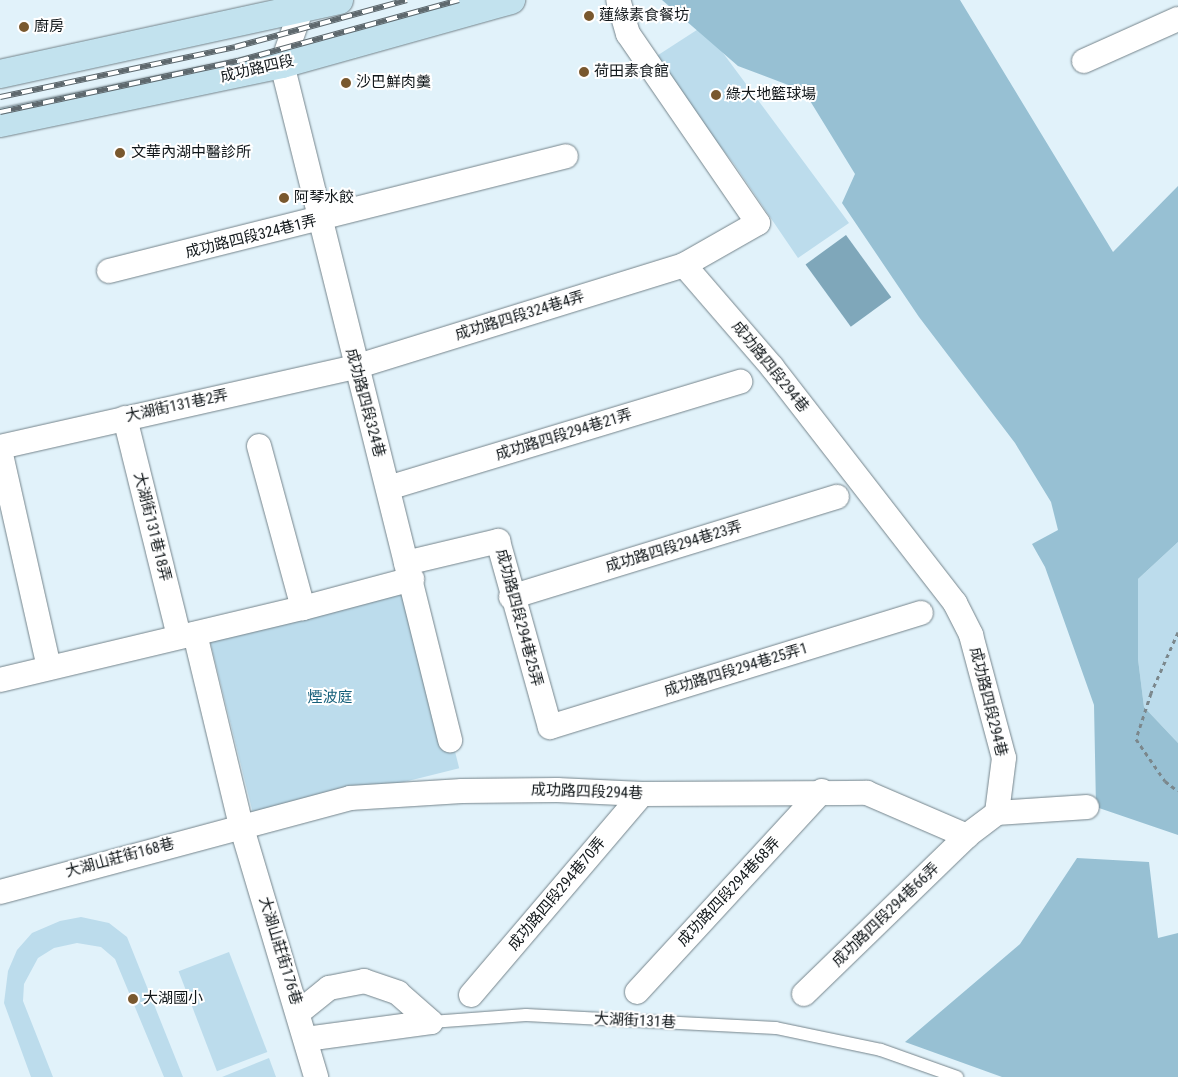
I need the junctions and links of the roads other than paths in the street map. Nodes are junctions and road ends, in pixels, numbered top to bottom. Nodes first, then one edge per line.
1 (339, 0) edge
2 (511, 0) edge
3 (618, 0) edge
4 (299, 5) edge
5 (1178, 19) edge
6 (1084, 61) dead end
7 (282, 64) junction
8 (0, 74) edge
9 (0, 123) edge
10 (566, 156) dead end
11 (320, 221) junction
12 (684, 265) junction
13 (109, 271) dead end
14 (355, 367) junction
15 (740, 382) dead end
16 (126, 418) junction
17 (260, 446) dead end
18 (0, 449) edge
19 (388, 488) junction
20 (837, 497) dead end
21 (409, 571) junction
22 (511, 597) junction
23 (303, 608) junction
24 (921, 613) dead end
25 (187, 635) junction
26 (49, 668) junction
27 (0, 680) edge
28 (550, 727) joint
29 (450, 740) dead end
30 (822, 791) junction
31 (642, 794) junction
32 (1087, 808) dead end
33 (997, 813) junction
34 (241, 825) junction
35 (967, 836) junction
36 (0, 892) edge
37 (637, 992) dead end
38 (804, 994) dead end
39 (471, 995) dead end
40 (298, 1013) junction
41 (431, 1022) junction
42 (306, 1039) junction
43 (316, 1077) edge
44 (957, 1077) edge

1 - 4 main road
2 - 7 main road, 成功路四段
3 - 12 street
4 - 7 street
4 - 8 main road
5 - 6 street
7 - 9 main road, 成功路四段
7 - 11 street, 成功路四段324巷
10 - 11 street, 成功路四段324巷1弄
11 - 13 street, 成功路四段324巷1弄
11 - 14 street, 成功路四段324巷
12 - 14 street, 成功路四段324巷4弄
12 - 33 street, 成功路四段294巷
14 - 16 street, 大湖街131巷2弄
14 - 19 street, 成功路四段324巷
15 - 19 street, 成功路四段294巷21弄
16 - 18 street, 大湖街131巷2弄
16 - 25 street, 大湖街131巷18弄
17 - 23 street
18 - 26 street
19 - 21 street, 成功路四段324巷
20 - 22 street, 成功路四段294巷23弄
21 - 22 street, 成功路四段294巷25弄
21 - 23 street
21 - 29 street, 成功路四段324巷
22 - 28 street, 成功路四段294巷25弄
23 - 25 street
24 - 28 street, 成功路四段294巷25弄1
25 - 26 street
25 - 34 street, 大湖街131巷18弄
26 - 27 street
30 - 31 street, 成功路四段294巷
30 - 35 street, 成功路四段294巷
30 - 37 street, 成功路四段294巷68弄
31 - 34 street, 成功路四段294巷
31 - 39 street, 成功路四段294巷70弄
32 - 33 street
33 - 35 street
34 - 36 street, 大湖山莊街168巷
34 - 40 street, 大湖山莊街176巷
35 - 38 street, 成功路四段294巷66弄
40 - 41 street
40 - 42 street, 大湖山莊街176巷
41 - 42 street, 大湖街131巷
41 - 44 lane, 大湖街131巷
42 - 43 street, 大湖山莊街176巷

